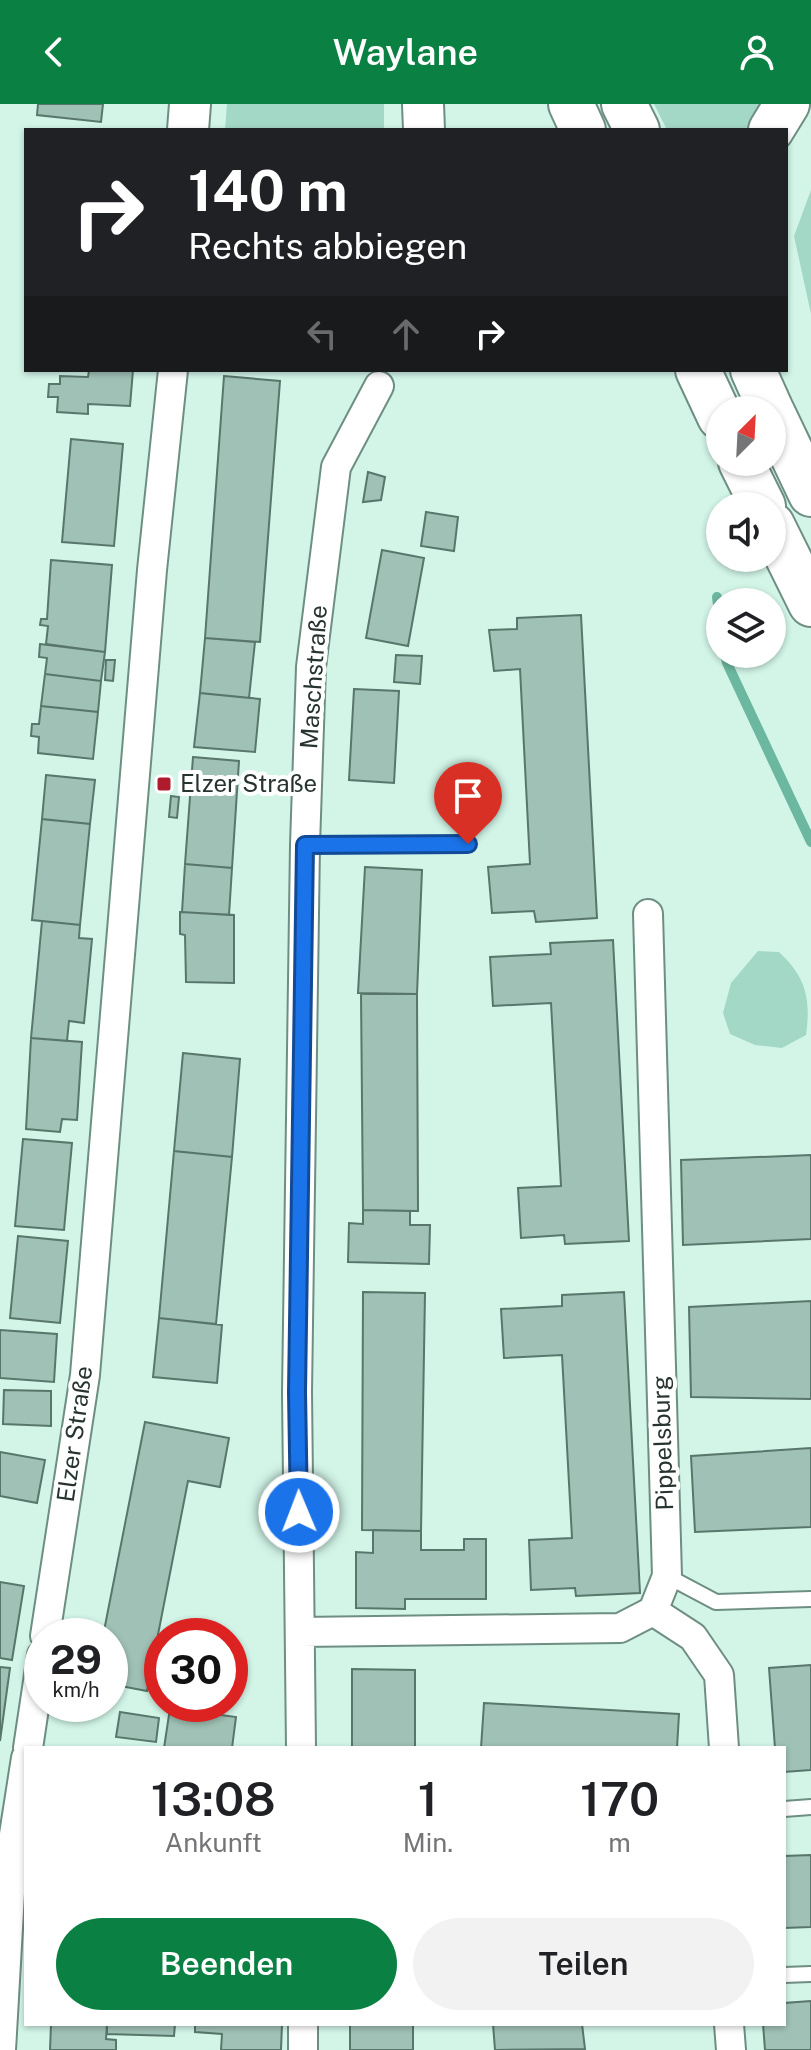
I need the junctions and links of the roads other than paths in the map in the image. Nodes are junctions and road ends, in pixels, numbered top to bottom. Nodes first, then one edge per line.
1 (190, 104) edge
2 (423, 104) edge
3 (571, 104) edge
4 (624, 104) edge
5 (787, 104) edge
6 (188, 128) edge
7 (424, 128) edge
8 (582, 128) edge
9 (636, 128) edge
10 (772, 128) edge
11 (173, 372) edge
12 (699, 372) edge
13 (754, 372) edge
14 (379, 386) dead end
15 (710, 396) edge
16 (765, 396) edge
17 (786, 441) edge
18 (811, 494) edge
19 (786, 553) edge
20 (811, 604) edge
21 (468, 844) dead end
22 (305, 845) junction
23 (648, 914) dead end
24 (667, 1576) junction
25 (811, 1599) edge
26 (653, 1611) junction
27 (48, 1618) edge
28 (300, 1632) junction
29 (32, 1722) edge
30 (28, 1746) edge
31 (301, 1746) edge
32 (724, 1746) edge
33 (24, 1771) edge
34 (811, 1807) edge
35 (786, 1809) edge
36 (811, 1974) edge
37 (786, 1975) edge
38 (303, 2026) edge
39 (729, 2026) edge
40 (1, 2050) edge
41 (303, 2050) edge
42 (731, 2050) edge

1 - 6 street
2 - 7 street
3 - 8 highway
4 - 9 highway
5 - 10 highway
11 - 27 street, Elzer Straße
12 - 15 highway
13 - 16 highway
14 - 22 street, Maschstraße
17 - 18 highway
19 - 20 highway
21 - 22 lane
22 - 28 street, Maschstraße
23 - 24 street, Pippelsburg
24 - 25 lane
24 - 26 street, Pippelsburg
26 - 28 street
26 - 32 street
28 - 31 street, Maschstraße
29 - 30 street
33 - 40 street
34 - 35 lane
36 - 37 lane
38 - 41 street
39 - 42 street

